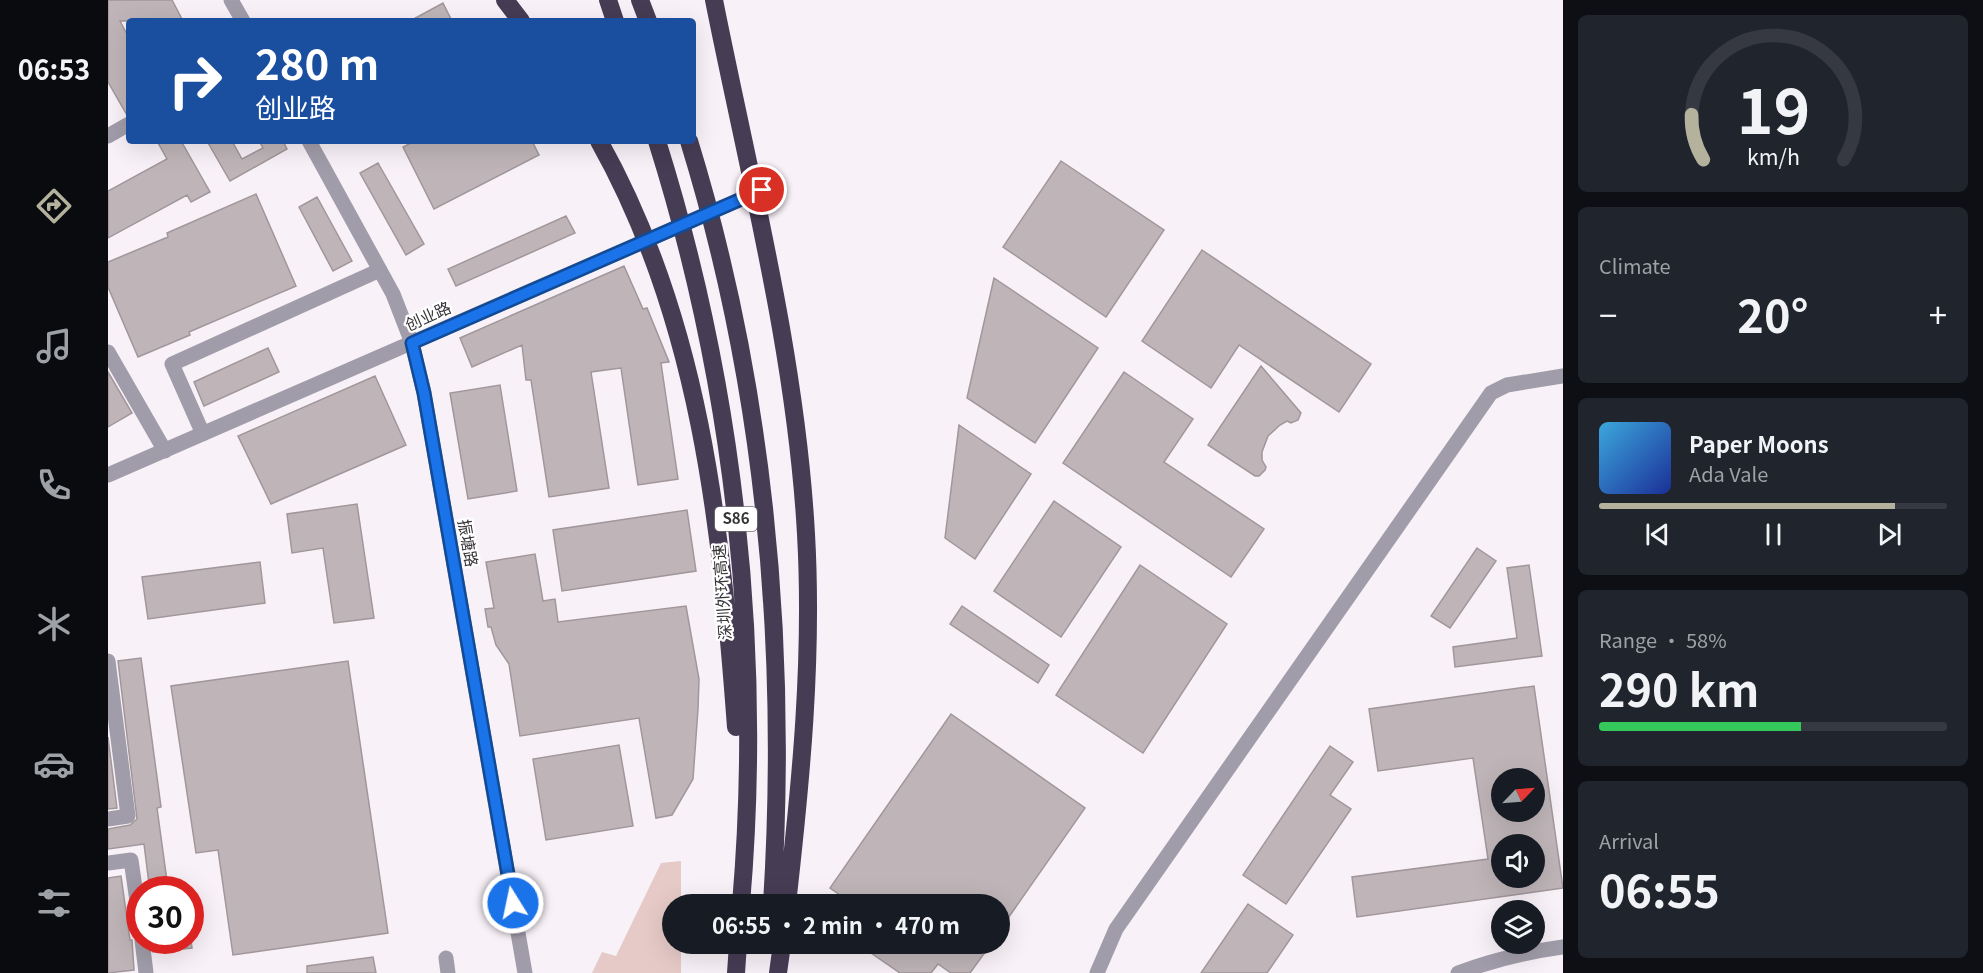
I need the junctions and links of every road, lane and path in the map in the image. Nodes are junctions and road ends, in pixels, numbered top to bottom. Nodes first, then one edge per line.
1 (231, 0) edge
2 (505, 0) edge
3 (608, 0) edge
4 (640, 0) edge
5 (714, 0) edge
6 (241, 18) edge
7 (519, 18) edge
8 (614, 18) edge
9 (647, 18) edge
10 (126, 125) edge
11 (110, 131) edge
12 (311, 144) edge
13 (600, 144) edge
14 (658, 144) edge
15 (690, 144) edge
16 (762, 190) dead end
17 (380, 270) junction
18 (412, 343) junction
19 (108, 352) edge
20 (1563, 376) edge
21 (203, 434) junction
22 (165, 451) junction
23 (108, 475) edge
24 (108, 661) edge
25 (108, 819) edge
26 (745, 839) junction
27 (108, 862) edge
28 (133, 876) edge
29 (742, 894) edge
30 (773, 894) edge
31 (788, 894) edge
32 (1563, 947) edge
33 (144, 954) edge
34 (737, 954) edge
35 (769, 954) edge
36 (781, 954) edge
37 (446, 957) dead end
38 (146, 973) edge
39 (448, 973) edge
40 (525, 973) edge
41 (736, 973) edge
42 (767, 973) edge
43 (778, 973) edge
44 (1097, 973) edge
45 (1458, 973) edge

1 - 6 street
2 - 7 highway
3 - 8 highway
4 - 9 highway
5 - 31 highway
10 - 11 street
12 - 17 street, 振塘路
13 - 26 highway
14 - 26 highway, 深圳外环高速 / S86
15 - 30 highway, S86
16 - 18 street, 创业路
17 - 18 street, 振塘路
17 - 21 street
18 - 21 street, 创业路
18 - 40 street, 振塘路
19 - 22 street
20 - 44 street
21 - 22 street, 创业路
22 - 23 street, 创业路
24 - 25 street
26 - 29 highway, 深圳外环高速 / S86
27 - 28 street
32 - 45 street
33 - 38 street
34 - 41 highway
35 - 42 highway
36 - 43 highway
37 - 39 street

